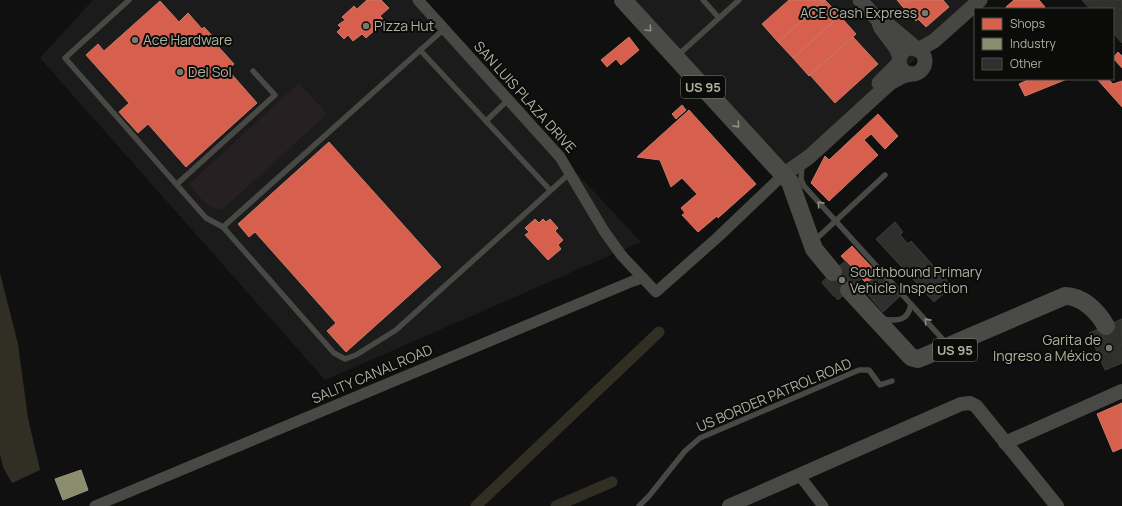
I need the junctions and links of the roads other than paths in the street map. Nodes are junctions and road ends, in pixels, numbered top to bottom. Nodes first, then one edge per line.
1 (129, 0) edge
2 (418, 0) edge
3 (622, 0) edge
4 (703, 0) edge
5 (739, 0) edge
6 (860, 0) edge
7 (980, 0) edge
8 (719, 18) junction
9 (878, 20) junction
10 (954, 24) junction
11 (444, 29) junction
12 (917, 49) junction
13 (420, 50) junction
14 (675, 57) junction
15 (900, 60) junction
16 (924, 66) junction
17 (253, 71) dead end
18 (911, 74) junction
19 (509, 99) junction
20 (486, 121) junction
21 (803, 161) junction
22 (570, 172) junction
23 (885, 175) dead end
24 (787, 180) junction
25 (177, 184) junction
26 (550, 190) junction
27 (835, 221) junction
28 (223, 227) junction
29 (812, 242) junction
30 (833, 272) tunnel mouth
31 (643, 278) junction
32 (849, 289) tunnel mouth
33 (911, 304) junction
34 (876, 319) junction
35 (1106, 326) tunnel mouth
36 (949, 346) junction
37 (892, 381) dead end
38 (1122, 391) edge
39 (1005, 442) junction
40 (799, 476) junction
41 (95, 506) edge
42 (639, 506) edge
43 (729, 506) edge
44 (823, 506) edge
45 (1057, 506) edge

1 - 25 lane
2 - 11 street, SAN LUIS PLAZA DRIVE
3 -> 14 highway, US 95
4 - 8 lane
5 - 8 lane
6 - 9 main road
7 - 10 main road
8 - 14 lane
9 - 12 main road
9 - 15 main road
10 - 12 main road
10 - 16 main road
11 - 13 lane
11 - 19 street, SAN LUIS PLAZA DRIVE
12 - 15 main road
12 - 16 main road
13 - 20 lane
13 - 28 lane
14 -> 24 highway, US 95
15 - 18 main road
15 - 24 main road
16 - 18 main road
17 - 25 lane
18 - 21 main road
19 - 20 lane
19 - 22 street, SAN LUIS PLAZA DRIVE
20 - 26 lane
21 - 24 main road
27 -> 21 lane
22 - 26 lane
22 - 31 street, SAN LUIS PLAZA DRIVE
23 - 27 lane
24 - 29 highway, US 95
24 - 31 street
25 - 28 lane
26 - 28 lane
27 - 29 lane
27 - 33 lane
29 - 30 highway, US 95
31 - 41 street, SALITY CANAL ROAD
32 - 34 highway, US 95
33 - 34 lane
36 -> 33 lane
34 - 36 highway, US 95
35 - 36 highway, US 95
37 - 42 lane, US BORDER PATROL ROAD
38 - 39 street
39 - 40 street
39 - 45 street
40 - 43 street
40 - 44 street

